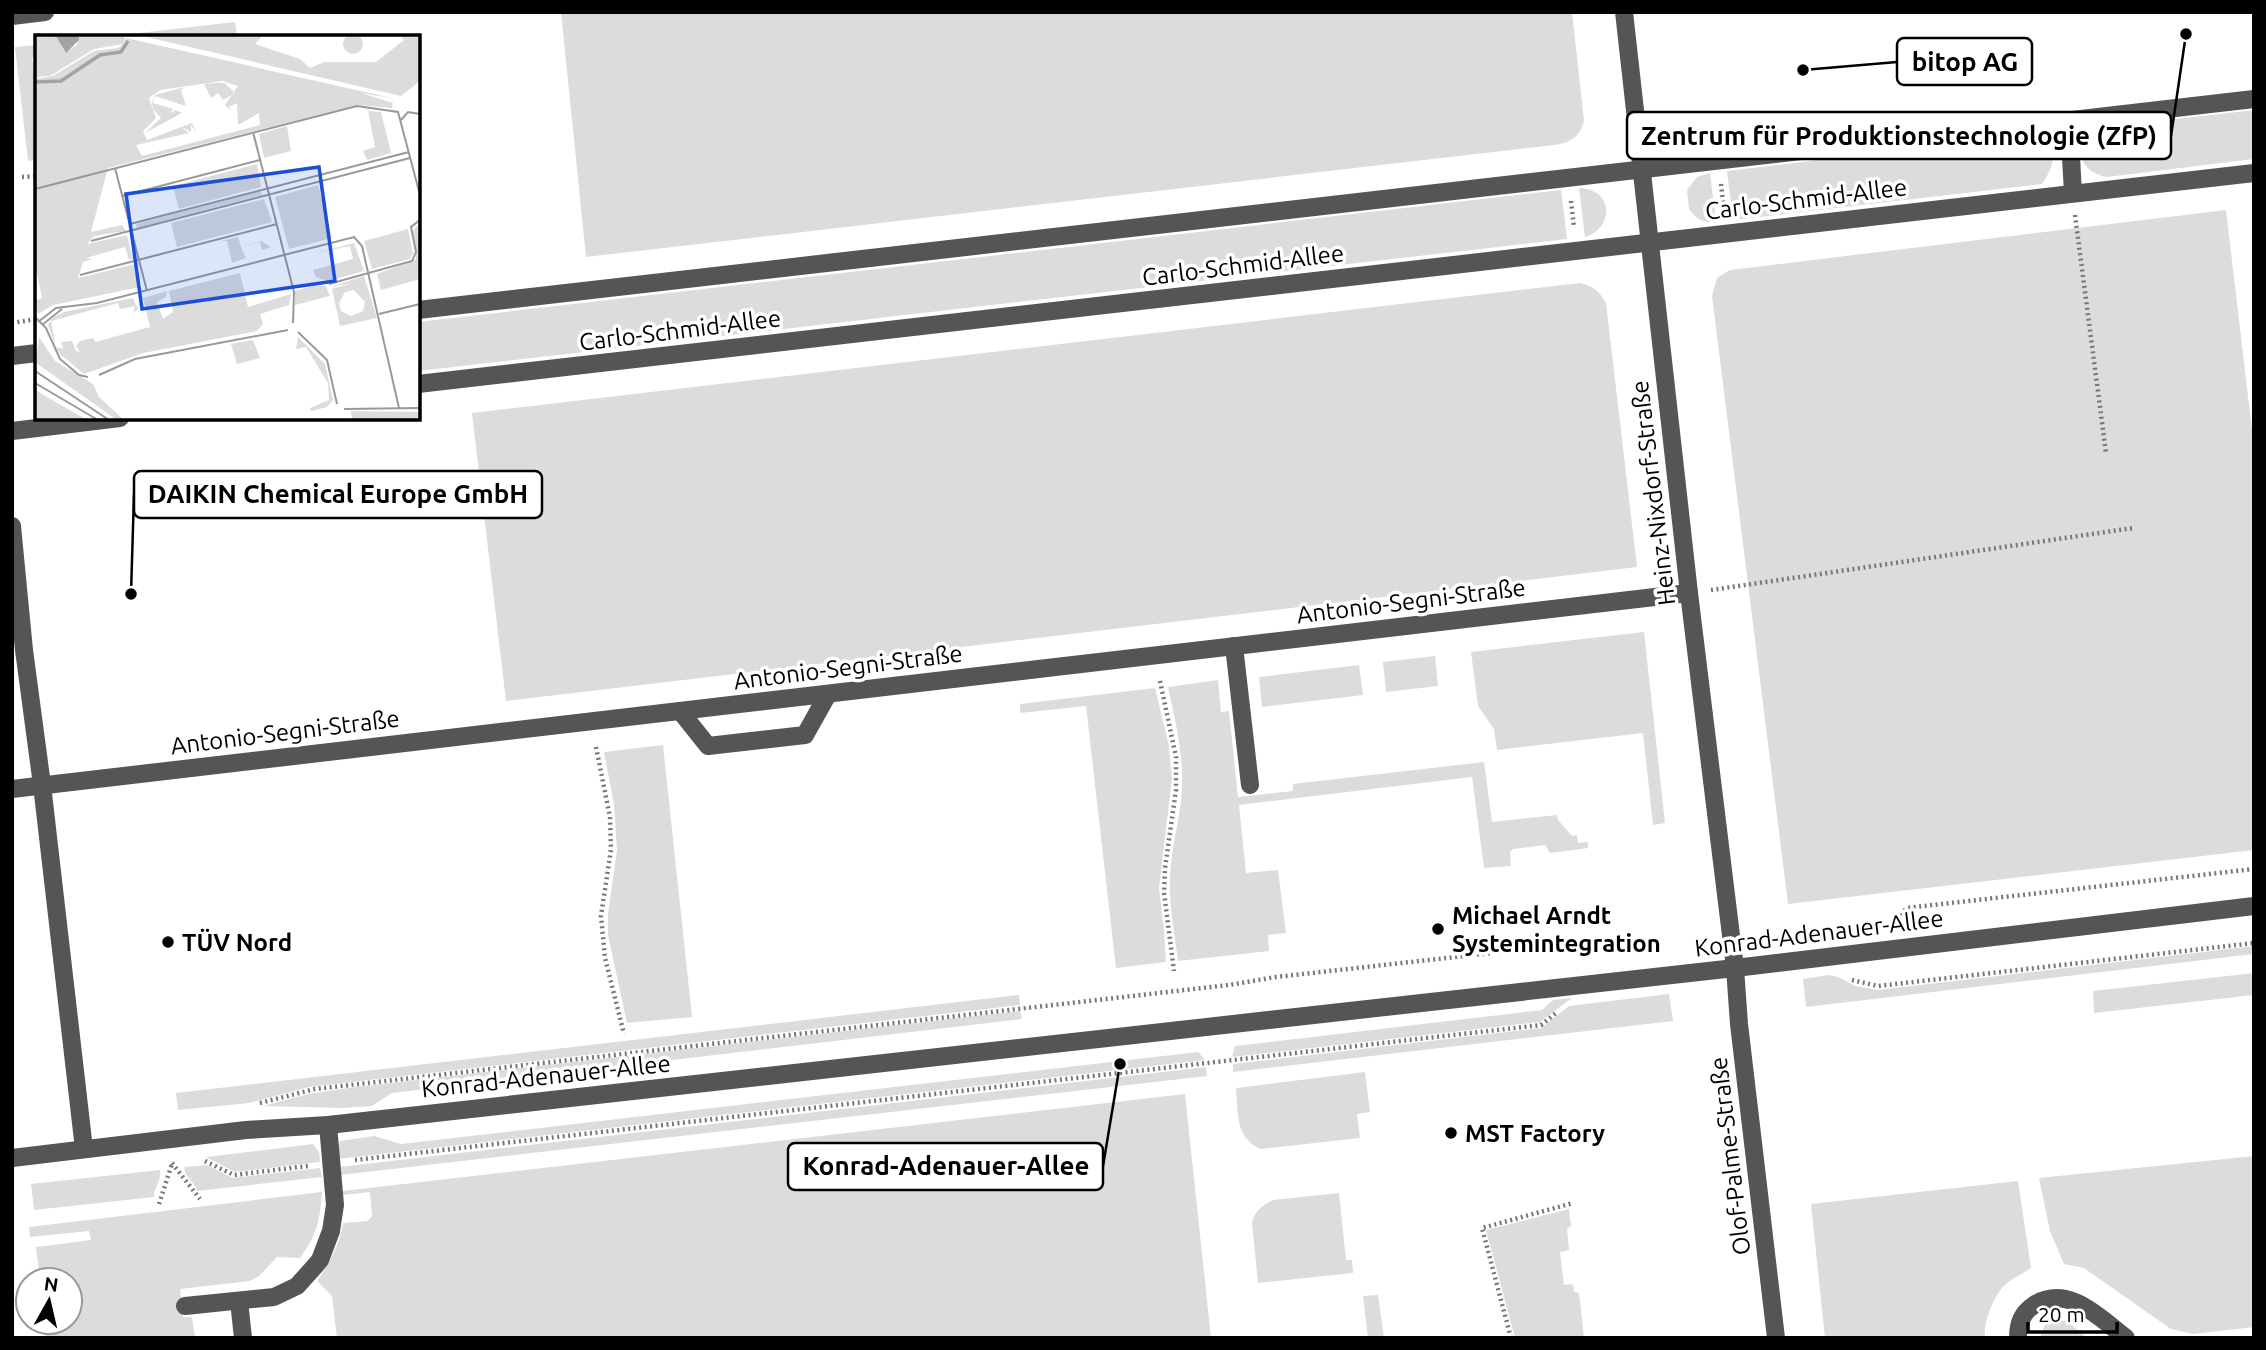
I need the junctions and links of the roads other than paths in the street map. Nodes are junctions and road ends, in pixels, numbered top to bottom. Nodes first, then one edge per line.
1 (45, 12) edge
2 (1624, 12) edge
3 (12, 16) edge
4 (2254, 99) edge
5 (2069, 121) junction
6 (1641, 170) junction
7 (2254, 173) edge
8 (2073, 193) junction
9 (1649, 242) junction
10 (420, 310) edge
11 (35, 353) edge
12 (12, 356) edge
13 (420, 384) edge
14 (103, 420) edge
15 (12, 431) edge
16 (12, 526) edge
17 (1689, 593) junction
18 (1234, 646) junction
19 (828, 694) junction
20 (680, 710) junction
21 (42, 785) junction
22 (1250, 785) dead end
23 (12, 789) edge
24 (2254, 906) edge
25 (1735, 968) junction
26 (328, 1125) junction
27 (84, 1149) junction
28 (12, 1158) edge
29 (239, 1301) junction
30 (185, 1306) dead end
31 (243, 1338) edge
32 (1776, 1338) edge
33 (2018, 1338) edge
34 (2126, 1338) edge

1 - 3 street
2 - 6 street, Heinz-Nixdorf-Straße
4 - 5 street, Carlo-Schmid-Allee
5 - 6 street, Carlo-Schmid-Allee
5 - 8 street
6 - 9 street, Heinz-Nixdorf-Straße
6 - 10 street, Carlo-Schmid-Allee
7 - 8 street, Carlo-Schmid-Allee
8 - 9 street, Carlo-Schmid-Allee
9 - 13 street, Carlo-Schmid-Allee
9 - 17 street, Heinz-Nixdorf-Straße
11 - 12 street
14 - 15 street
16 - 21 street
17 - 18 street, Antonio-Segni-Straße
17 - 25 street, Heinz-Nixdorf-Straße
18 - 19 street, Antonio-Segni-Straße
18 - 22 street
19 - 20 street, Antonio-Segni-Straße
19 - 20 street
20 - 21 street, Antonio-Segni-Straße
21 - 23 street, Antonio-Segni-Straße
21 - 27 street
24 - 25 street, Konrad-Adenauer-Allee
25 - 26 street, Konrad-Adenauer-Allee
25 - 32 street, Olof-Palme-Straße
26 - 27 street, Konrad-Adenauer-Allee
26 - 29 street
27 - 28 street, Konrad-Adenauer-Allee
29 - 30 street
29 - 31 street
33 - 34 street

